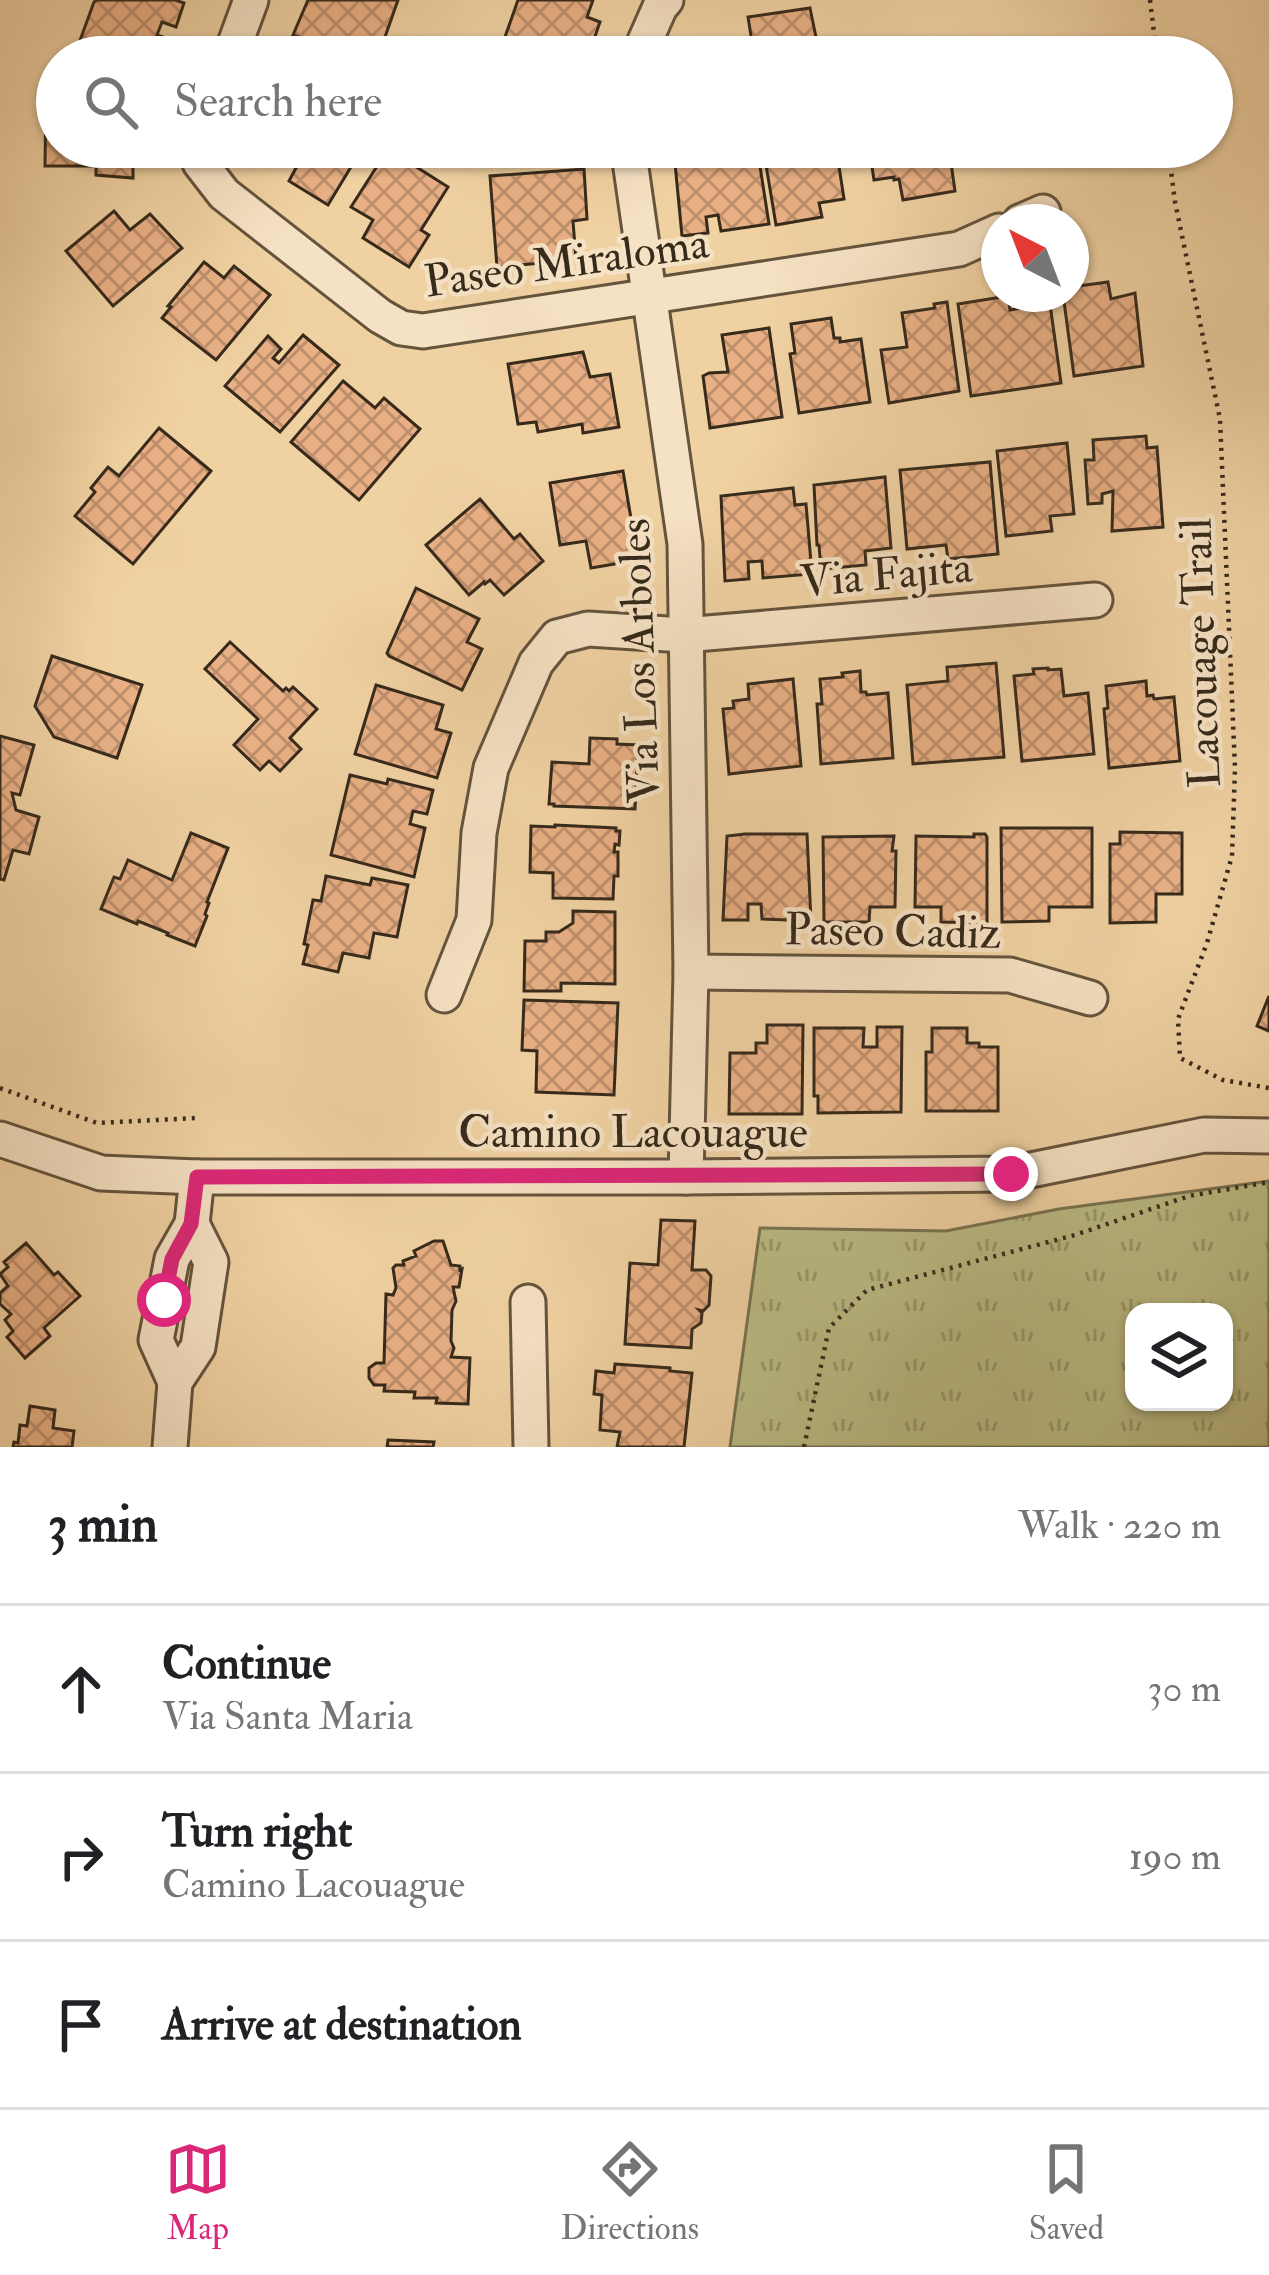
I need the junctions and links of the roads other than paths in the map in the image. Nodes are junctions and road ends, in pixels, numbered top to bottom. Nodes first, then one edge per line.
1 (250, 0) edge
2 (666, 0) edge
3 (237, 36) edge
4 (647, 36) edge
5 (209, 168) edge
6 (631, 168) edge
7 (981, 239) edge
8 (649, 294) junction
9 (1095, 600) dead end
10 (684, 634) junction
11 (691, 972) junction
12 (444, 995) dead end
13 (1090, 998) dead end
14 (1269, 1136) edge
15 (0, 1139) edge
16 (197, 1177) junction
17 (686, 1177) junction
18 (191, 1224) junction
19 (164, 1300) junction
20 (528, 1301) dead end
21 (204, 1307) junction
22 (175, 1382) junction
23 (170, 1447) edge
24 (531, 1447) edge

1 - 3 street
2 - 4 street
5 - 8 street, Paseo Miraloma
6 - 8 street, Via Los Arboles
7 - 8 street, Paseo Miraloma
8 - 10 street, Via Los Arboles
9 - 10 street, Via Fajita
10 - 11 street, Via Los Arboles
10 - 12 street, Via Fajita
11 - 13 street, Paseo Cadiz
11 - 17 street, Via Los Arboles
14 - 17 street, Camino Lacouague
15 - 16 street, Camino Lacouague
16 - 17 street, Camino Lacouague
16 - 18 street
18 - 19 street
18 - 21 street
19 - 21 street
19 - 22 street
20 - 24 street
21 - 22 street
22 - 23 street

